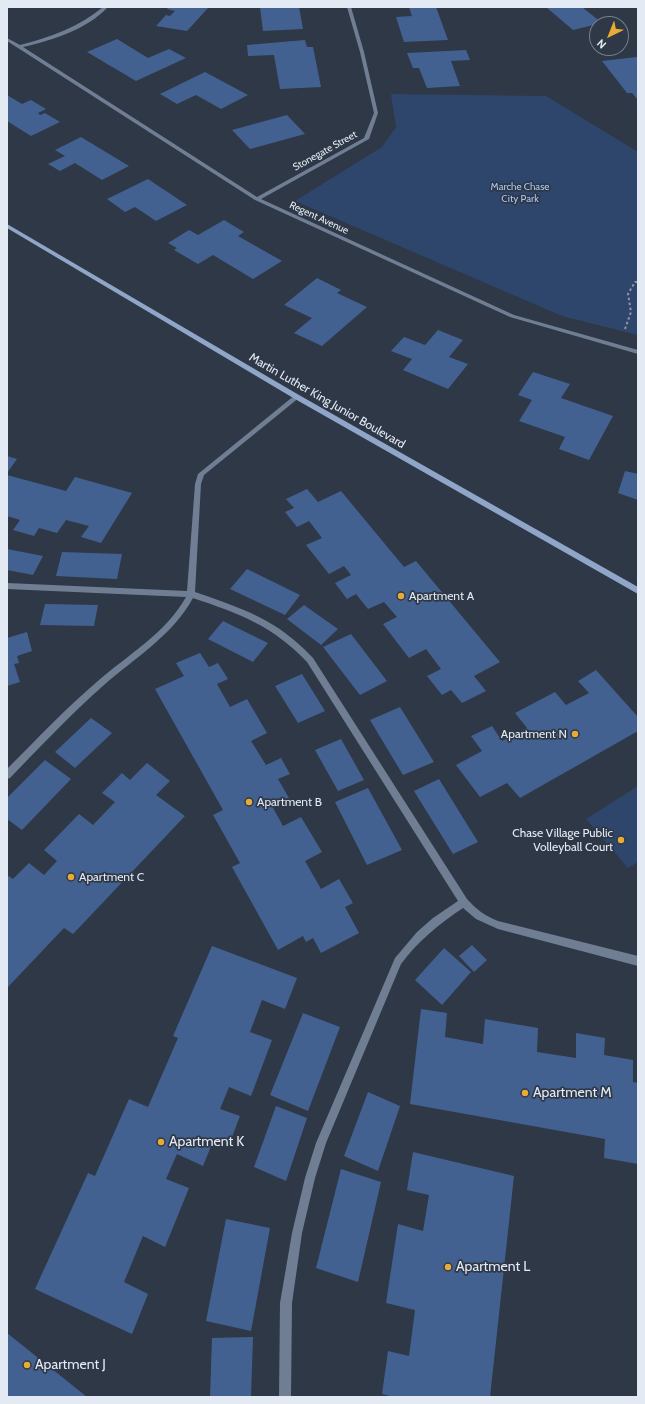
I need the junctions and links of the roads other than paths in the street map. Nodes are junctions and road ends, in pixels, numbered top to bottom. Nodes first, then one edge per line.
1 (106, 7) edge
2 (348, 7) edge
3 (7, 39) edge
4 (19, 46) junction
5 (257, 199) junction
6 (7, 226) edge
7 (638, 352) edge
8 (297, 397) junction
9 (7, 586) edge
10 (638, 591) edge
11 (192, 594) junction
12 (7, 775) edge
13 (464, 902) junction
14 (638, 961) edge
15 (285, 1397) edge

1 - 4 street
2 - 5 street, Stonegate Street
3 - 4 street, Regent Avenue
4 - 5 street, Regent Avenue
5 - 7 street, Regent Avenue
6 - 8 main road, Martin Luther King Junior Boulevard
8 - 10 main road, Martin Luther King Junior Boulevard
8 - 11 street
9 - 11 street
11 - 12 street
11 - 13 street
13 - 14 street
13 - 15 street

